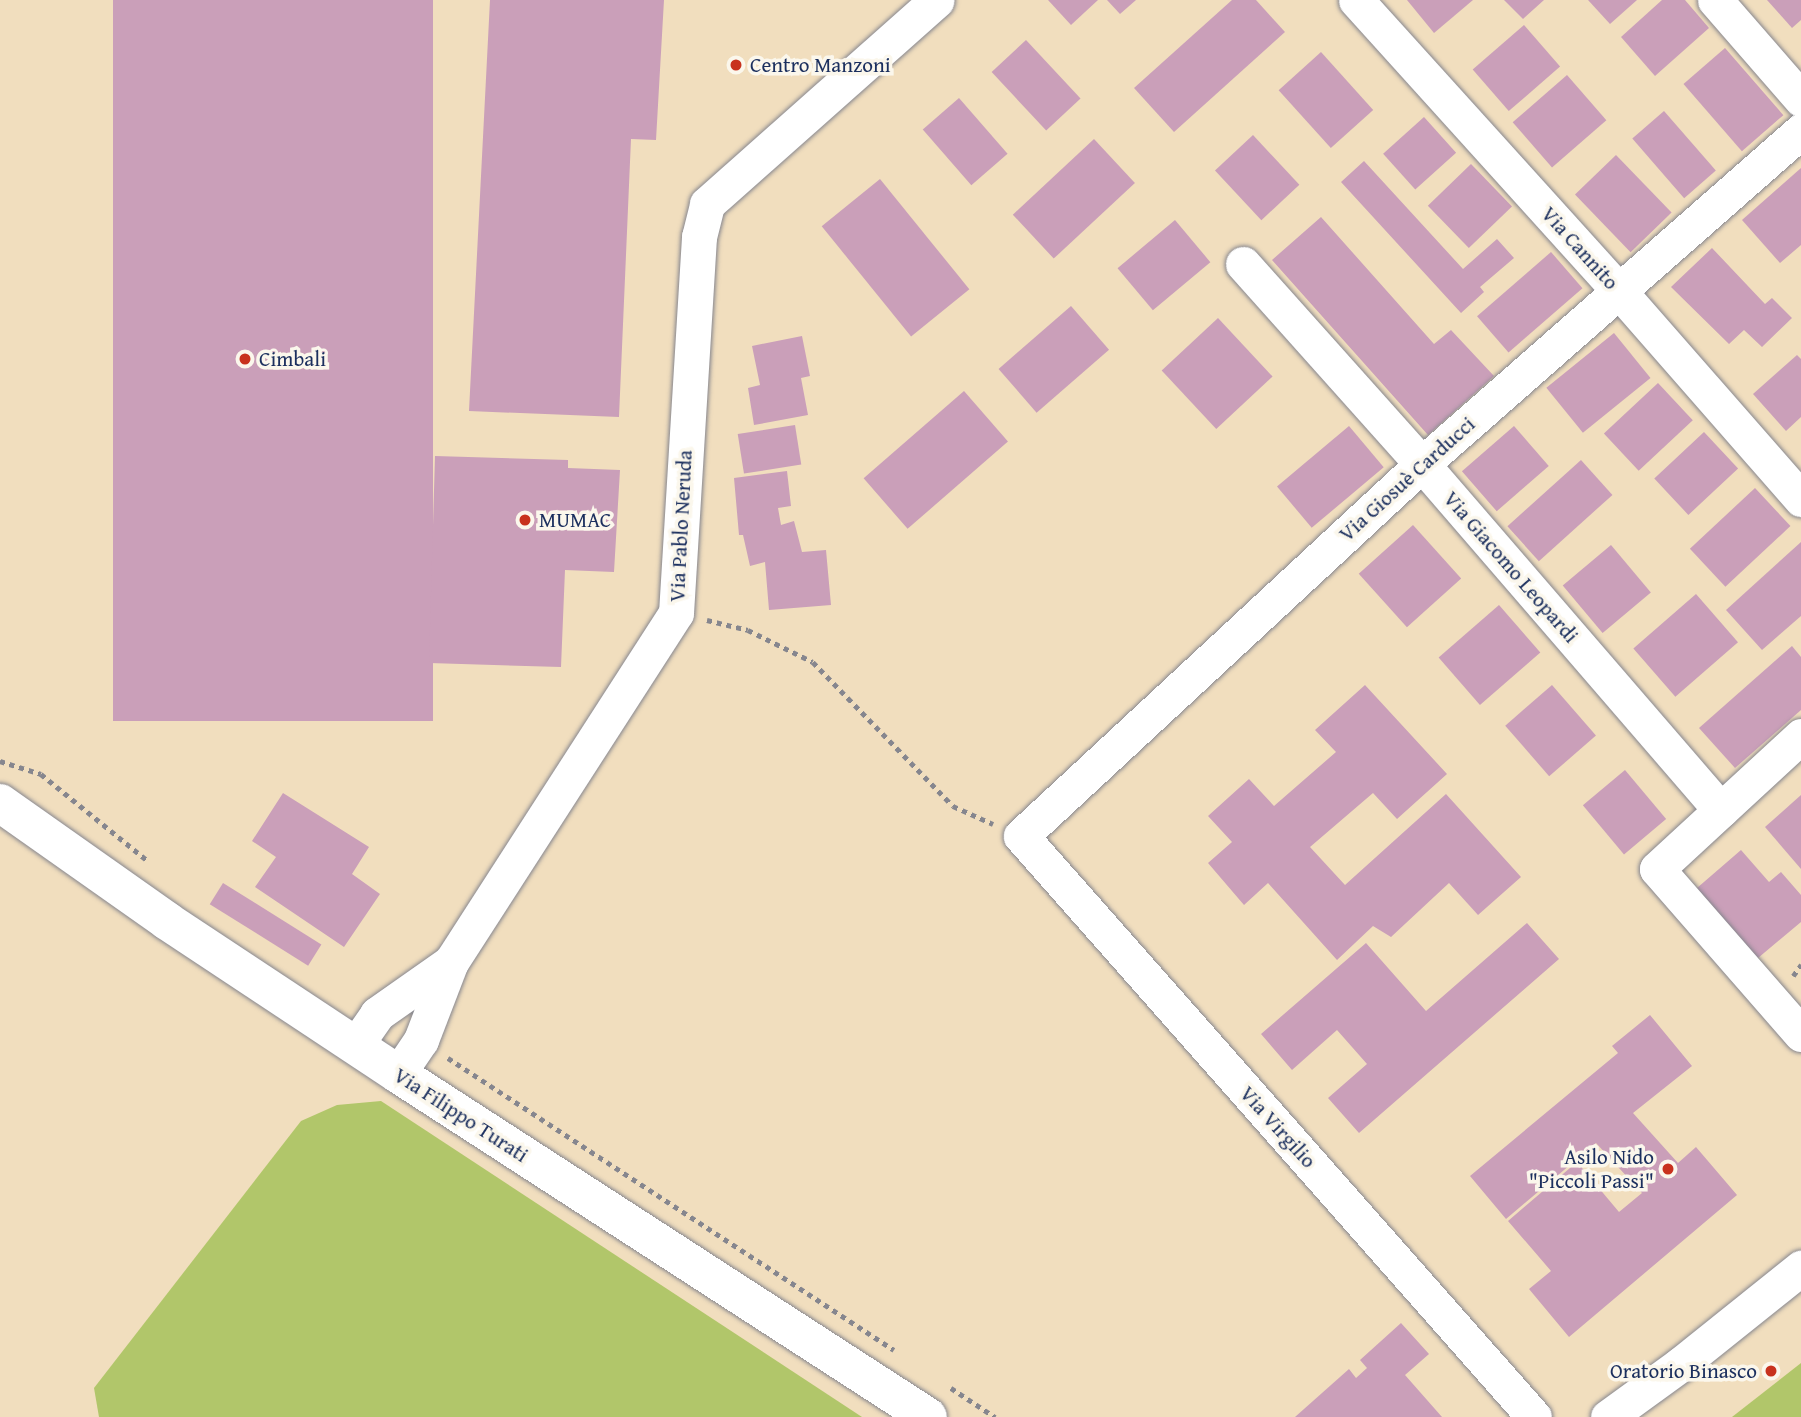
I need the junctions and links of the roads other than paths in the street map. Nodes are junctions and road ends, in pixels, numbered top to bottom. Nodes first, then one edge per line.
1 (937, 0) edge
2 (1356, 0) edge
3 (1715, 0) edge
4 (1801, 99) edge
5 (1801, 131) edge
6 (1243, 264) dead end
7 (1618, 290) junction
8 (1422, 464) junction
9 (1801, 499) edge
10 (1801, 736) edge
11 (0, 803) edge
12 (1721, 810) junction
13 (1021, 836) joint
14 (451, 962) junction
15 (1801, 1034) edge
16 (355, 1045) junction
17 (398, 1074) junction
18 (1801, 1268) edge
19 (928, 1417) edge
20 (1534, 1417) edge
21 (1608, 1417) edge

1 - 14 street, Via Pablo Neruda
2 - 7 street, Via Cannito
3 - 4 street
5 - 7 street, Via Giosuè Carducci
6 - 8 street, Via Giacomo Leopardi
7 - 8 street, Via Giosuè Carducci
7 - 9 street, Via Cannito
8 - 12 street, Via Giacomo Leopardi
8 - 13 street, Via Giosuè Carducci
10 - 12 street
11 - 16 street, Via Filippo Turati
12 - 15 street
13 - 20 street, Via Virgilio
14 - 16 street, Via Pablo Neruda
14 - 17 street
16 - 17 street, Via Filippo Turati
17 - 19 street, Via Filippo Turati
18 - 21 street

